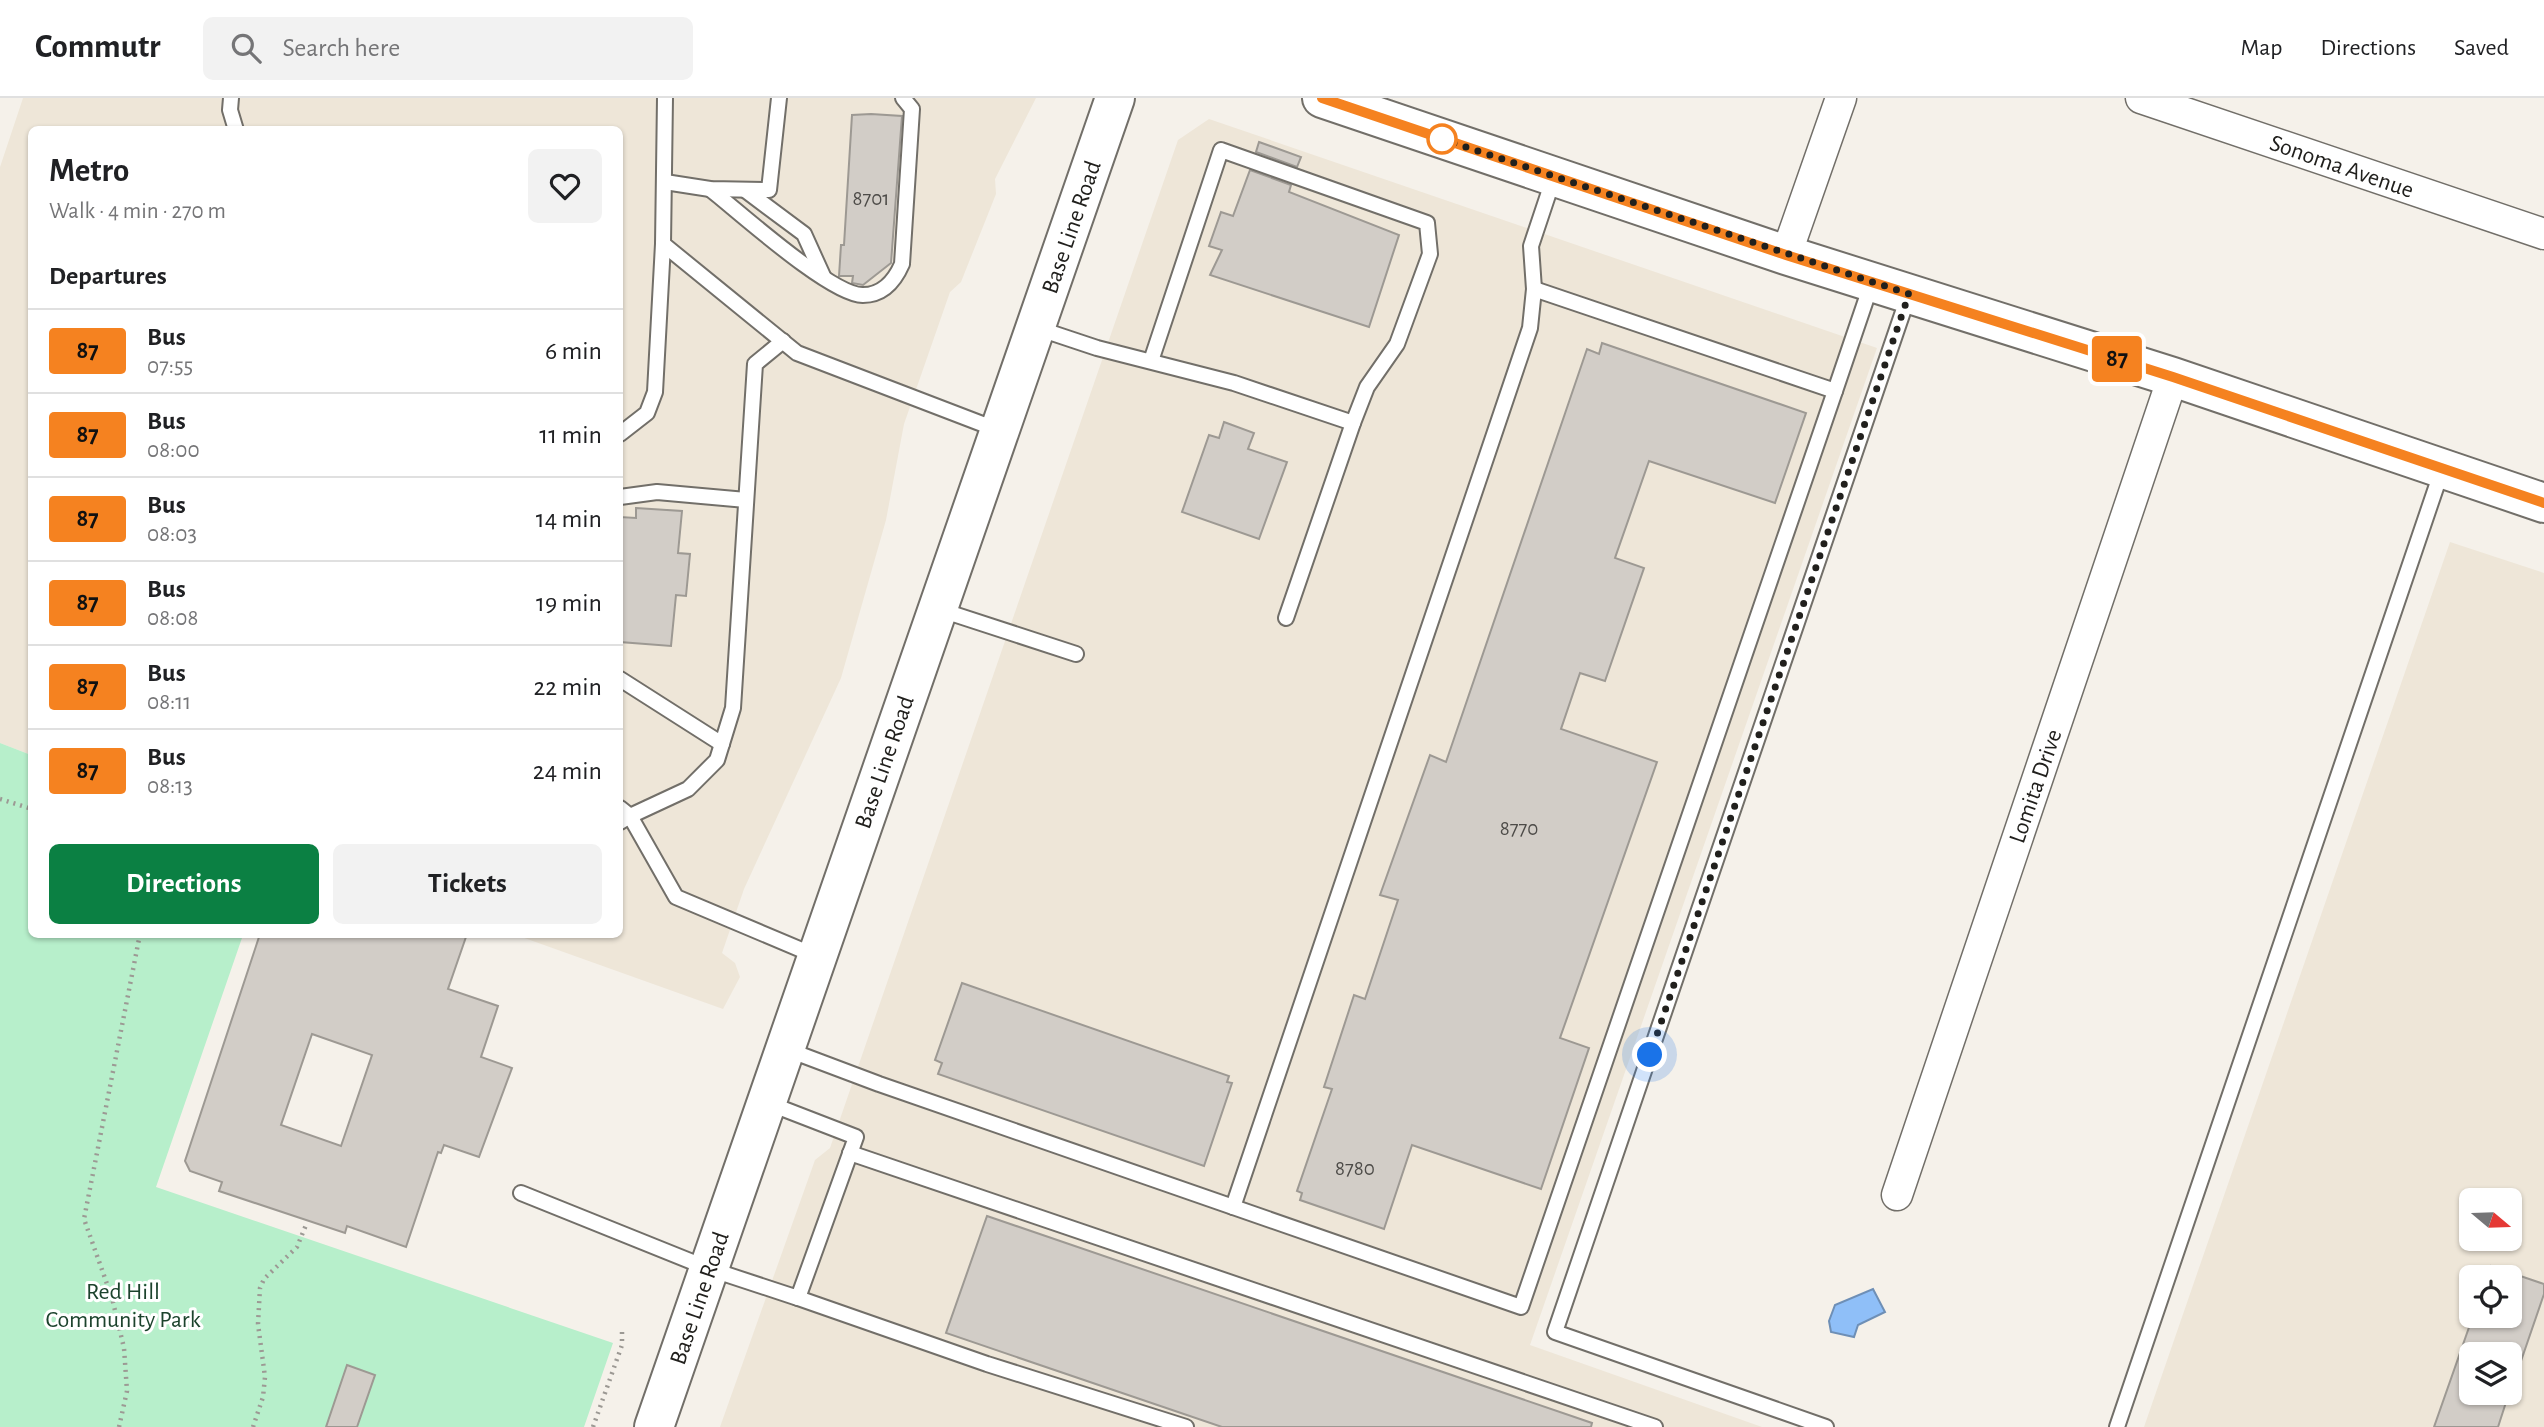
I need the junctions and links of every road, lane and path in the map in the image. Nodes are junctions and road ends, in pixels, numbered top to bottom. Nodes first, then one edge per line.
1 (231, 98) edge
2 (665, 98) edge
3 (779, 98) edge
4 (903, 98) edge
5 (1115, 98) edge
6 (1322, 98) edge
7 (1841, 98) edge
8 (2141, 98) edge
9 (235, 126) edge
10 (1554, 177) junction
11 (665, 182) junction
12 (710, 188) junction
13 (744, 189) junction
14 (2544, 234) edge
15 (663, 244) junction
16 (1786, 255) junction
17 (823, 278) junction
18 (1872, 281) junction
19 (1534, 289) junction
20 (1909, 294) junction
21 (1036, 328) junction
22 (783, 341) junction
23 (1151, 361) junction
24 (2173, 377) junction
25 (1835, 391) junction
26 (1353, 423) junction
27 (999, 430) junction
28 (623, 432) edge
29 (2443, 469) junction
30 (623, 496) edge
31 (746, 500) junction
32 (2544, 503) edge
33 (937, 609) junction
34 (1286, 618) dead end
35 (1076, 654) dead end
36 (623, 681) edge
37 (722, 744) junction
38 (0, 799) edge
39 (28, 808) edge
40 (623, 815) edge
41 (139, 938) edge
42 (817, 956) junction
43 (785, 1048) junction
44 (766, 1103) junction
45 (850, 1153) junction
46 (521, 1193) dead end
47 (1897, 1195) dead end
48 (1233, 1207) junction
49 (306, 1226) dead end
50 (710, 1269) junction
51 (798, 1298) junction
52 (622, 1328) dead end
53 (119, 1427) edge
54 (253, 1427) edge
55 (593, 1427) edge
56 (654, 1427) edge
57 (1186, 1427) edge
58 (1656, 1427) edge
59 (1826, 1427) edge
60 (2116, 1427) edge

1 - 9 lane
2 - 11 lane
3 - 13 lane
4 - 17 lane
5 - 21 main road, Base Line Road
6 - 10 main road
7 - 16 street
8 - 14 street, Sonoma Avenue
10 - 16 main road
10 - 19 lane
11 - 12 lane
11 - 15 lane
12 - 13 lane
12 - 17 lane
13 - 17 lane
15 - 22 lane
15 - 28 lane
16 - 18 main road
18 - 20 main road
18 - 25 lane
19 - 25 lane
19 - 48 lane
20 - 24 main road
20 - 59 lane
21 - 23 lane
21 - 27 main road, Base Line Road
22 - 27 lane
22 - 31 lane
23 - 26 lane
23 - 26 lane
24 - 29 main road
24 - 47 street, Lomita Drive
25 - 48 lane
26 - 34 lane
27 - 33 main road, Base Line Road
29 - 32 main road
29 - 60 lane
30 - 31 lane
31 - 37 lane
33 - 35 lane
33 - 42 main road, Base Line Road
36 - 37 lane
37 - 40 lane
38 - 39 path
40 - 42 lane
41 - 53 path
42 - 43 main road, Base Line Road
43 - 44 main road, Base Line Road
43 - 48 lane
44 - 45 lane
44 - 50 main road, Base Line Road
45 - 51 lane
45 - 58 lane
46 - 50 lane
49 - 54 path
50 - 51 lane
50 - 56 main road, Base Line Road
51 - 57 lane
52 - 55 path

